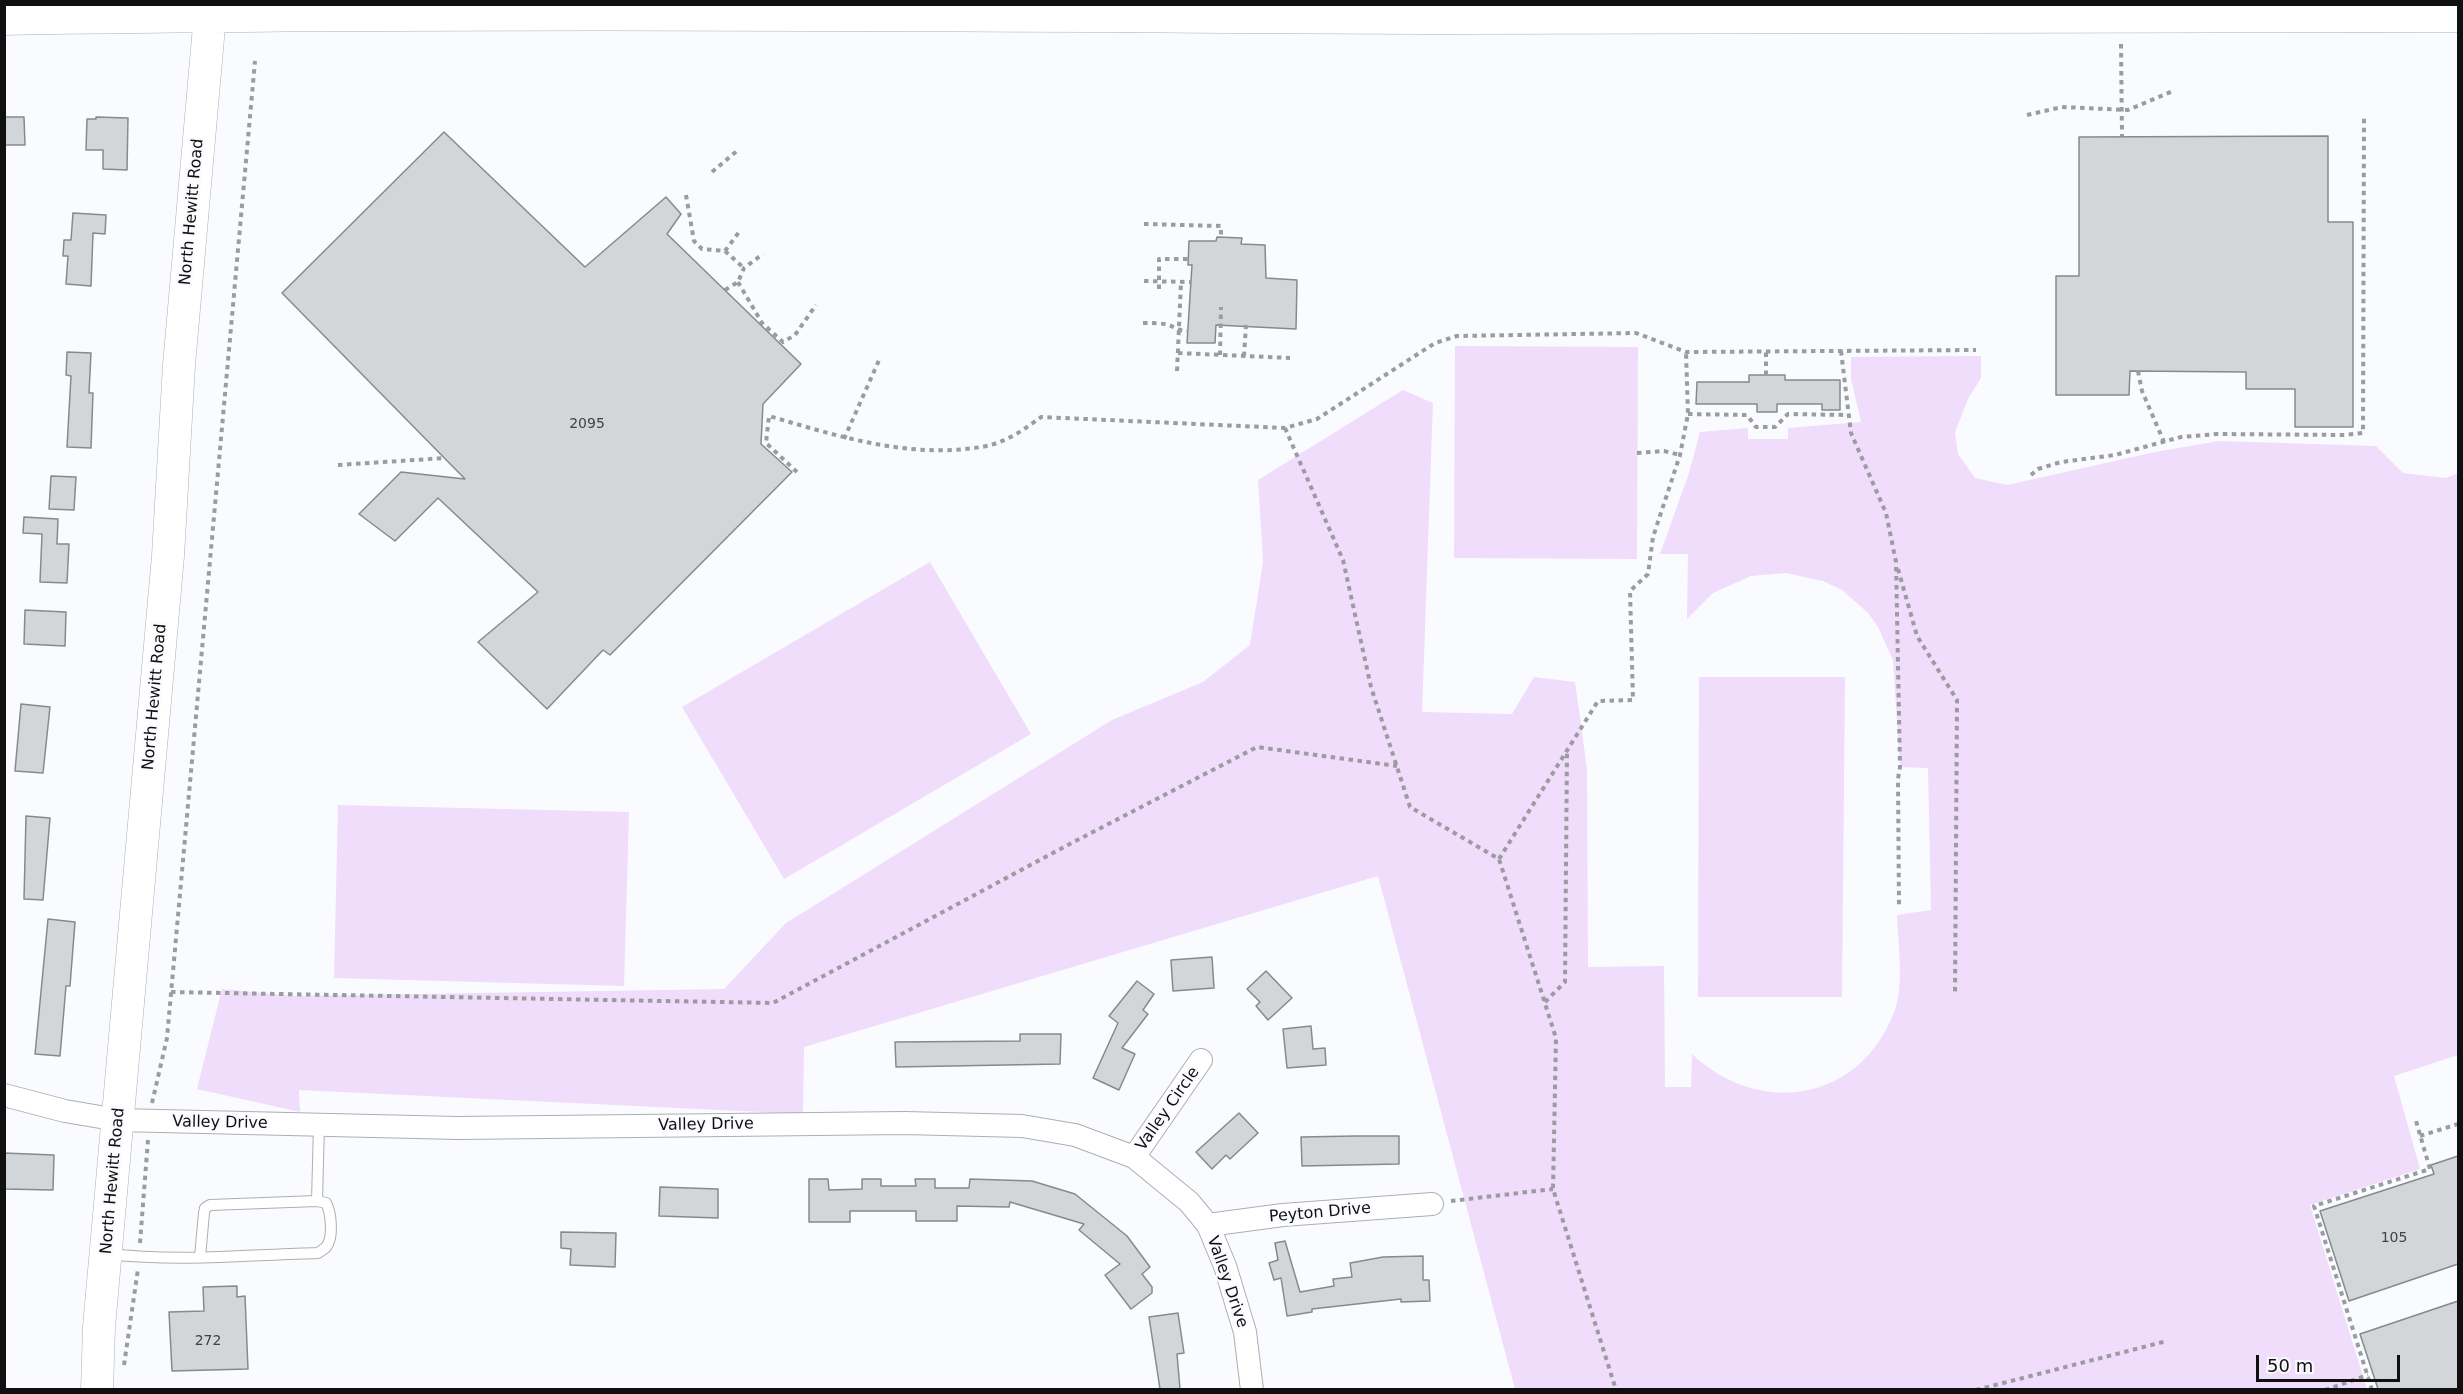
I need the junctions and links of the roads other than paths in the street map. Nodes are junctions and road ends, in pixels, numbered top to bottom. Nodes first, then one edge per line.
1 (859, 9) edge
2 (211, 10) edge
3 (1178, 10) edge
4 (2090, 10) edge
5 (2380, 10) edge
6 (1643, 11) edge
7 (1817, 11) edge
8 (22, 14) edge
9 (2458, 16) edge
10 (1201, 1060) dead end
11 (4, 1095) edge
12 (118, 1120) junction
13 (319, 1125) junction
14 (1134, 1157) junction
15 (317, 1201) junction
16 (1432, 1204) road end
17 (1208, 1225) junction
18 (106, 1253) junction
19 (200, 1257) junction
20 (97, 1389) edge
21 (1252, 1389) edge

1 - 2 main road
1 - 3 main road
2 - 8 main road
2 - 12 main road, North Hewitt Road
3 - 6 main road
4 - 5 main road
4 - 7 main road
5 - 9 main road
6 - 7 main road
10 - 14 street, Valley Circle
11 - 12 street, Valley Drive
12 - 13 street, Valley Drive
12 - 18 main road, North Hewitt Road
13 - 14 street, Valley Drive
13 - 15 lane
14 - 17 street, Valley Drive
15 - 19 lane
15 - 19 lane
16 - 17 street, Peyton Drive
17 - 21 street, Valley Drive
18 - 19 lane
18 - 20 main road, North Hewitt Road

